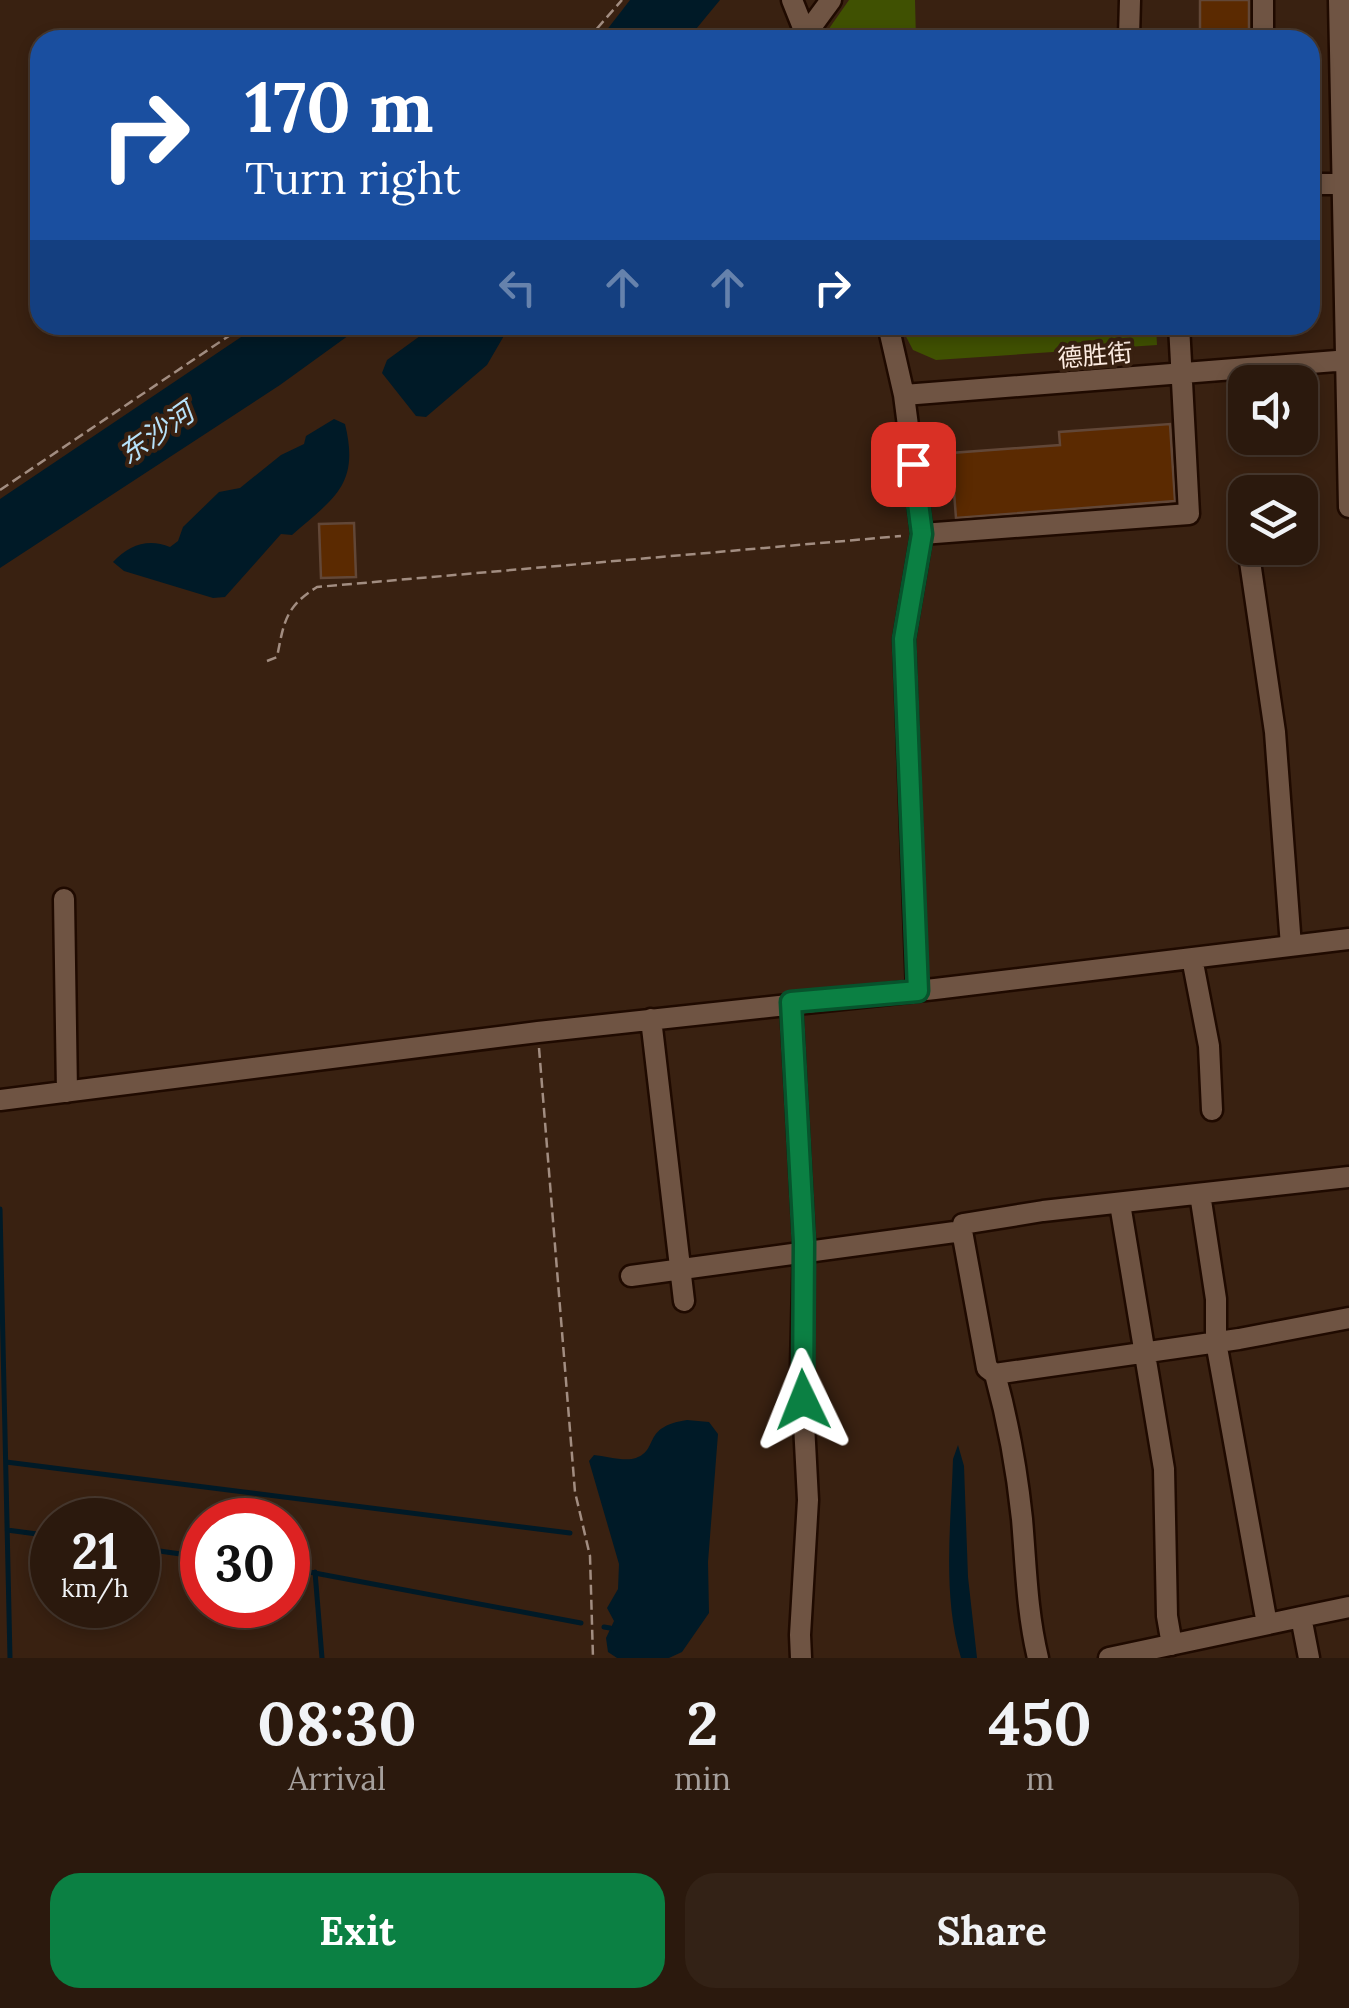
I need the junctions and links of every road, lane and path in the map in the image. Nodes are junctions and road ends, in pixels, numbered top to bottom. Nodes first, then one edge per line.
1 (622, 0) edge
2 (792, 0) edge
3 (831, 0) edge
4 (1130, 0) edge
5 (1263, 0) edge
6 (1339, 0) edge
7 (596, 30) edge
8 (804, 30) edge
9 (812, 30) edge
10 (1129, 30) edge
11 (1263, 30) edge
12 (1320, 184) edge
13 (1342, 184) junction
14 (230, 335) edge
15 (890, 335) edge
16 (1179, 335) edge
17 (1347, 360) edge
18 (1181, 373) junction
19 (904, 395) junction
20 (0, 490) edge
21 (1349, 507) edge
22 (922, 534) junction
23 (1250, 565) edge
24 (267, 661) dead end
25 (64, 898) dead end
26 (1349, 939) edge
27 (1291, 946) junction
28 (1192, 958) junction
29 (918, 991) junction
30 (791, 1002) junction
31 (651, 1018) junction
32 (538, 1032) junction
33 (67, 1092) junction
34 (0, 1100) edge
35 (1212, 1110) dead end
36 (1349, 1177) edge
37 (1200, 1194) junction
38 (1120, 1204) junction
39 (962, 1231) junction
40 (804, 1251) junction
41 (682, 1269) junction
42 (631, 1276) dead end
43 (684, 1301) dead end
44 (1349, 1318) edge
45 (1216, 1342) junction
46 (1143, 1351) junction
47 (995, 1374) junction
48 (1349, 1607) edge
49 (1302, 1617) junction
50 (1268, 1624) junction
51 (1163, 1650) edge
52 (593, 1658) edge
53 (802, 1658) edge
54 (1038, 1658) edge
55 (1109, 1658) edge
56 (1309, 1658) edge

1 - 7 path
2 - 8 street
3 - 9 street
4 - 10 street
5 - 11 street
6 - 13 street
12 - 13 street
13 - 17 street
14 - 20 path
15 - 19 street
16 - 18 street
17 - 18 street, 德胜街
17 - 21 street
18 - 19 street, 德胜街
18 - 22 street
19 - 22 street
22 - 24 path
22 - 29 street
23 - 27 street
25 - 33 street
26 - 27 street
27 - 28 street
28 - 29 street
28 - 35 street
29 - 30 street
30 - 31 street
30 - 40 street
31 - 32 street
31 - 41 street
32 - 33 street
32 - 52 path
33 - 34 street
36 - 37 street
37 - 38 street
37 - 45 street
38 - 39 street
38 - 46 street
39 - 40 street
39 - 47 street
40 - 41 street
40 - 53 street
41 - 42 street
41 - 43 street
44 - 45 street
45 - 46 street
45 - 50 street
46 - 47 street
46 - 51 street
47 - 54 street
48 - 49 street
49 - 50 street
49 - 56 street
50 - 51 street
51 - 55 street

